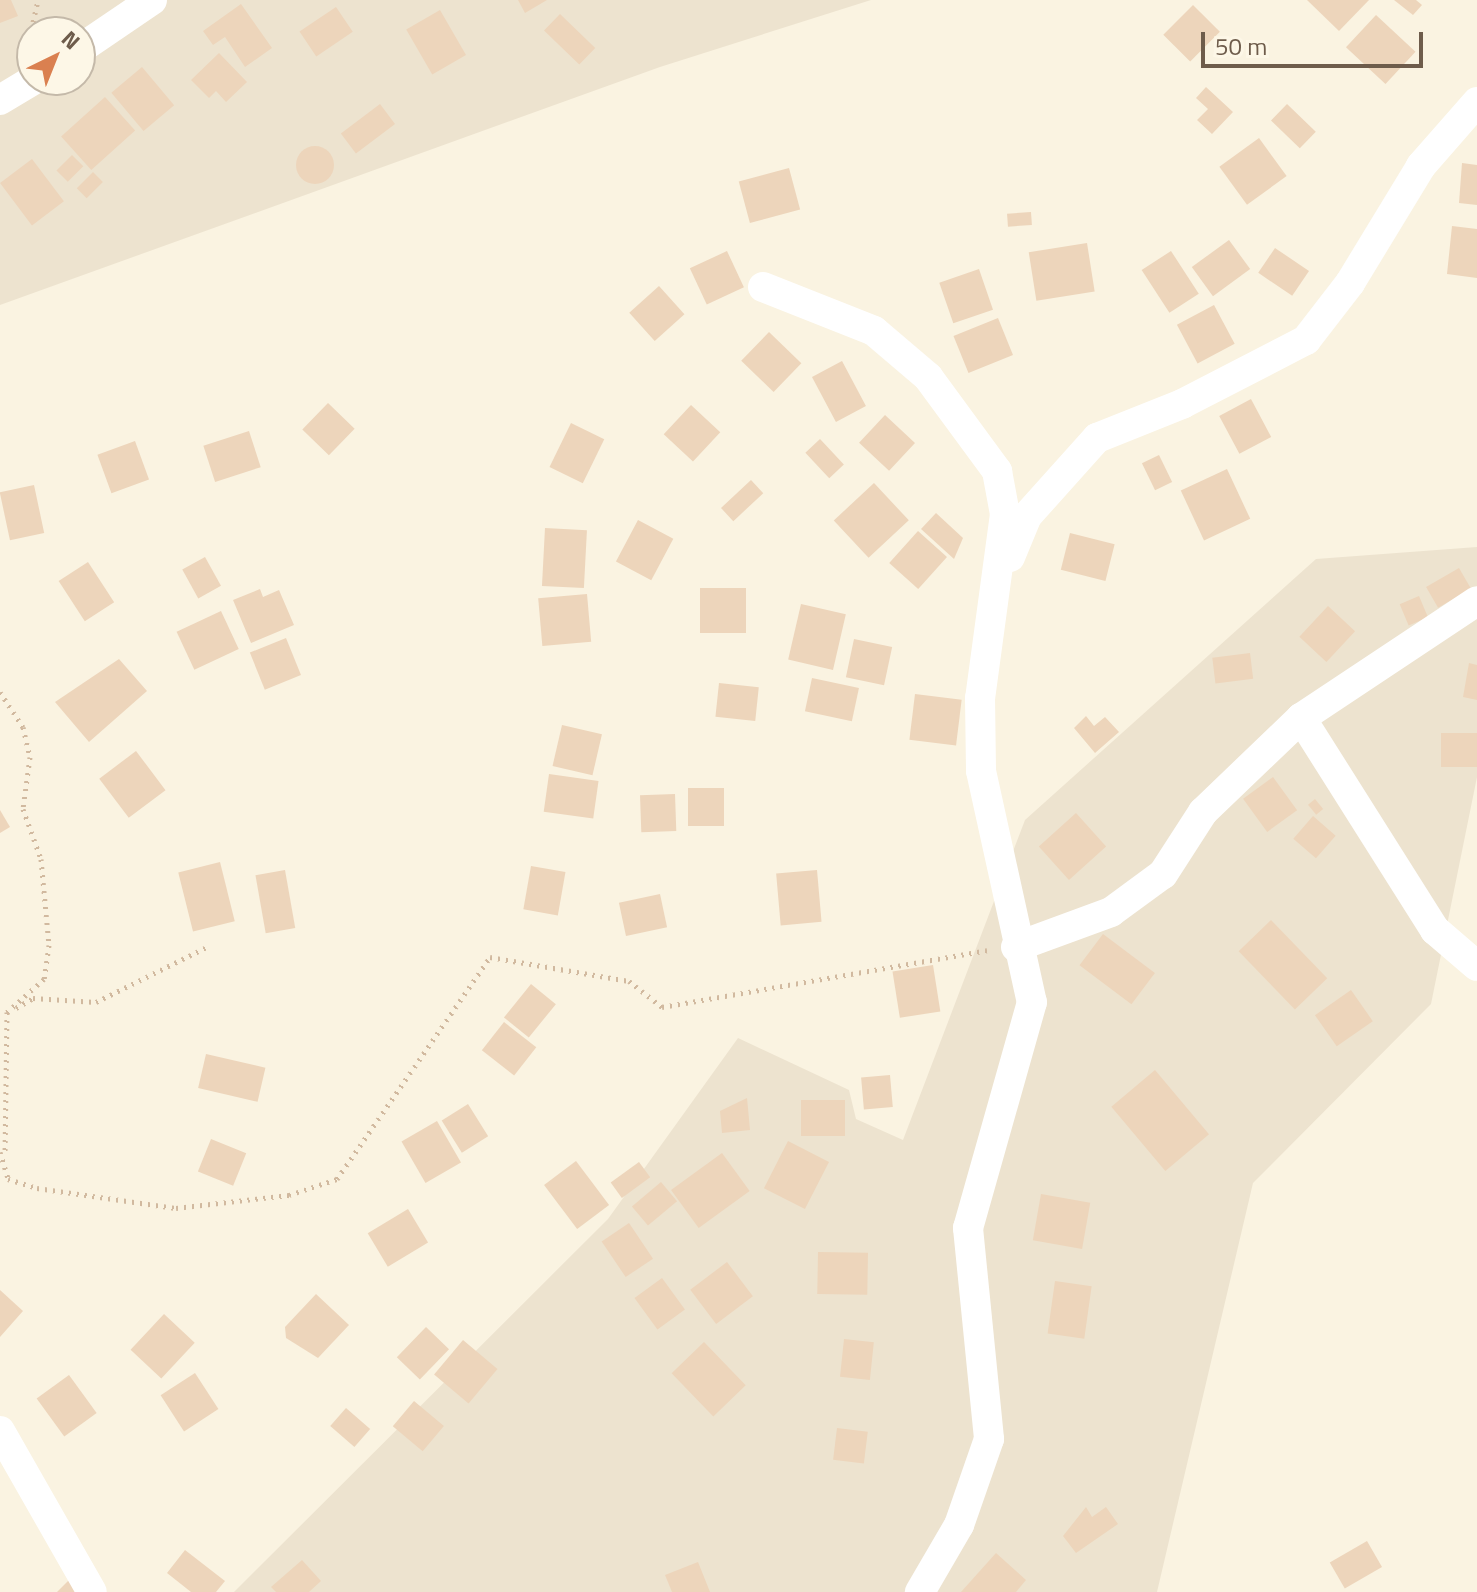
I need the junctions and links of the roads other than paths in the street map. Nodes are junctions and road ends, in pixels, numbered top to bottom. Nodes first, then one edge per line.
1 (152, 0) edge
2 (96, 38) edge
3 (1477, 102) edge
4 (763, 287) dead end
5 (1477, 601) edge
6 (990, 603) junction
7 (1301, 718) junction
8 (1016, 947) junction
9 (1477, 966) edge
10 (0, 1431) edge
11 (92, 1592) edge
12 (920, 1592) edge

1 - 2 street
3 - 6 street
4 - 6 street
5 - 7 street
6 - 8 street
7 - 8 street
7 - 9 street
8 - 12 street
10 - 11 street

